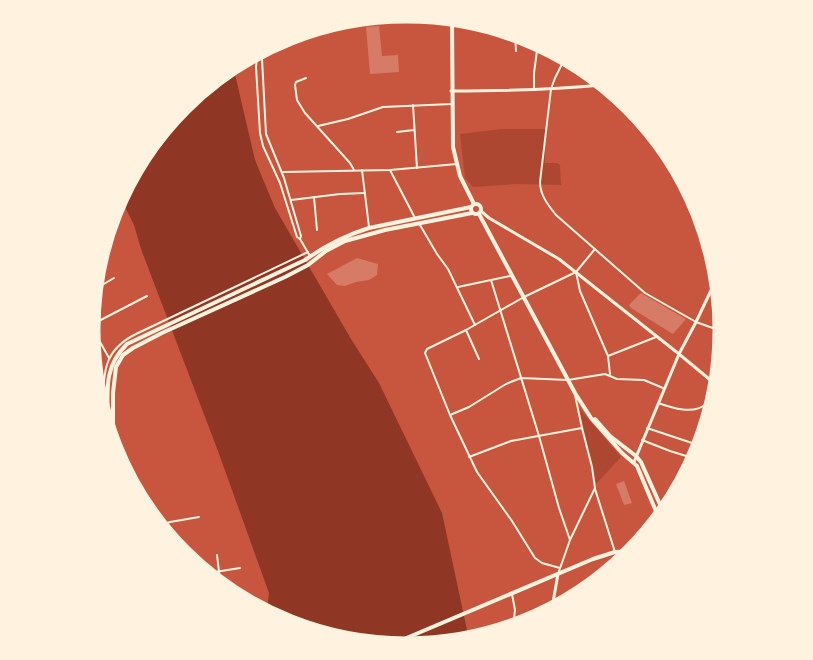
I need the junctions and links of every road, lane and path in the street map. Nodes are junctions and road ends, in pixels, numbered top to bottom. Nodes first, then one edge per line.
1 (452, 26) edge
2 (516, 43) edge
3 (516, 51) dead end
4 (537, 51) edge
5 (262, 59) edge
6 (257, 62) edge
7 (562, 65) edge
8 (306, 78) dead end
9 (595, 86) edge
10 (534, 89) junction
11 (551, 89) junction
12 (451, 91) junction
13 (452, 104) junction
14 (413, 105) junction
15 (318, 126) junction
16 (414, 130) junction
17 (397, 132) dead end
18 (457, 164) junction
19 (417, 168) junction
20 (354, 170) junction
21 (362, 170) junction
22 (390, 170) junction
23 (282, 172) junction
24 (364, 193) junction
25 (314, 197) junction
26 (291, 200) junction
27 (473, 206) junction
28 (480, 212) junction
29 (472, 213) junction
30 (416, 219) junction
31 (420, 224) junction
32 (369, 228) junction
33 (317, 230) dead end
34 (300, 239) junction
35 (595, 249) junction
36 (309, 254) junction
37 (576, 273) junction
38 (512, 275) junction
39 (114, 278) dead end
40 (491, 280) junction
41 (103, 285) edge
42 (458, 287) junction
43 (711, 290) edge
44 (147, 296) dead end
45 (524, 297) junction
46 (501, 310) junction
47 (99, 320) edge
48 (696, 322) junction
49 (475, 325) junction
50 (714, 328) edge
51 (466, 330) junction
52 (161, 331) junction
53 (657, 336) junction
54 (100, 342) edge
55 (679, 354) junction
56 (608, 356) junction
57 (109, 358) junction
58 (479, 359) dead end
59 (610, 375) junction
60 (521, 378) junction
61 (568, 380) junction
62 (710, 380) edge
63 (663, 388) junction
64 (575, 393) junction
65 (106, 397) edge
66 (107, 401) edge
67 (657, 402) junction
68 (705, 406) edge
69 (450, 415) junction
70 (590, 415) junction
71 (582, 428) junction
72 (647, 428) junction
73 (538, 436) junction
74 (642, 440) junction
75 (693, 443) edge
76 (636, 456) junction
77 (469, 457) junction
78 (687, 457) edge
79 (634, 462) junction
80 (595, 488) junction
81 (660, 504) edge
82 (655, 510) edge
83 (199, 517) dead end
84 (167, 523) edge
85 (570, 540) junction
86 (615, 552) junction
87 (619, 552) edge
88 (217, 555) dead end
89 (240, 568) dead end
90 (560, 568) junction
91 (218, 572) joint
92 (558, 574) junction
93 (510, 595) junction
94 (553, 600) edge
95 (514, 618) edge
96 (404, 638) edge

1 - 12 main road
2 - 3 street
4 - 10 street
5 - 23 street
6 - 34 street
7 - 11 street
8 - 15 street
9 - 11 street
10 - 11 street
10 - 12 street
11 - 35 street
12 - 13 main road
13 - 14 street
13 - 18 main road
14 - 15 street
14 - 16 street
15 - 20 street
16 - 17 street
16 - 19 street
18 - 19 street
18 - 27 main road
19 - 22 street
20 - 21 street
20 - 23 street
21 - 22 street
21 - 24 street
22 - 30 street
23 - 26 street
24 - 25 street
24 - 32 street
25 - 26 street
25 - 33 street
26 - 34 street
27 - 28 main road
27 - 29 main road
27 - 30 main road
28 - 29 main road
28 - 37 street
28 - 38 main road
29 - 31 main road
30 - 31 street
30 - 32 main road
31 - 42 street
31 - 52 main road
32 - 36 main road
34 - 36 street
35 - 37 street
35 - 48 street
36 - 52 main road
36 - 57 street
37 - 45 street
37 - 53 street
37 - 56 street
38 - 40 street
38 - 45 main road
39 - 41 street
40 - 42 street
40 - 46 street
42 - 49 street
43 - 48 street
44 - 47 street
45 - 46 street
45 - 61 main road
46 - 49 street
46 - 60 street
48 - 50 street
48 - 55 street
49 - 51 street
51 - 58 street
51 - 69 street
52 - 66 main road
53 - 55 street
53 - 56 street
54 - 57 street
55 - 62 street
55 - 63 street
56 - 59 street
57 - 65 street
59 - 61 street
59 - 63 street
60 - 61 street
60 - 69 street
60 - 73 street
61 - 64 main road
63 - 67 street
64 - 70 main road
64 - 71 street
67 - 68 street
67 - 72 street
69 - 77 street
70 - 76 main road
70 - 79 main road
71 - 73 street
71 - 80 street
72 - 74 street
72 - 75 street
73 - 77 street
73 - 85 street
74 - 76 street
74 - 78 street
76 - 79 street
76 - 81 main road
77 - 90 street
79 - 82 main road
80 - 85 street
80 - 86 street
83 - 84 street
85 - 90 street
86 - 87 main road
86 - 92 main road
88 - 91 street
89 - 91 street
90 - 92 street
92 - 93 main road
92 - 94 street
93 - 95 street
93 - 96 main road

